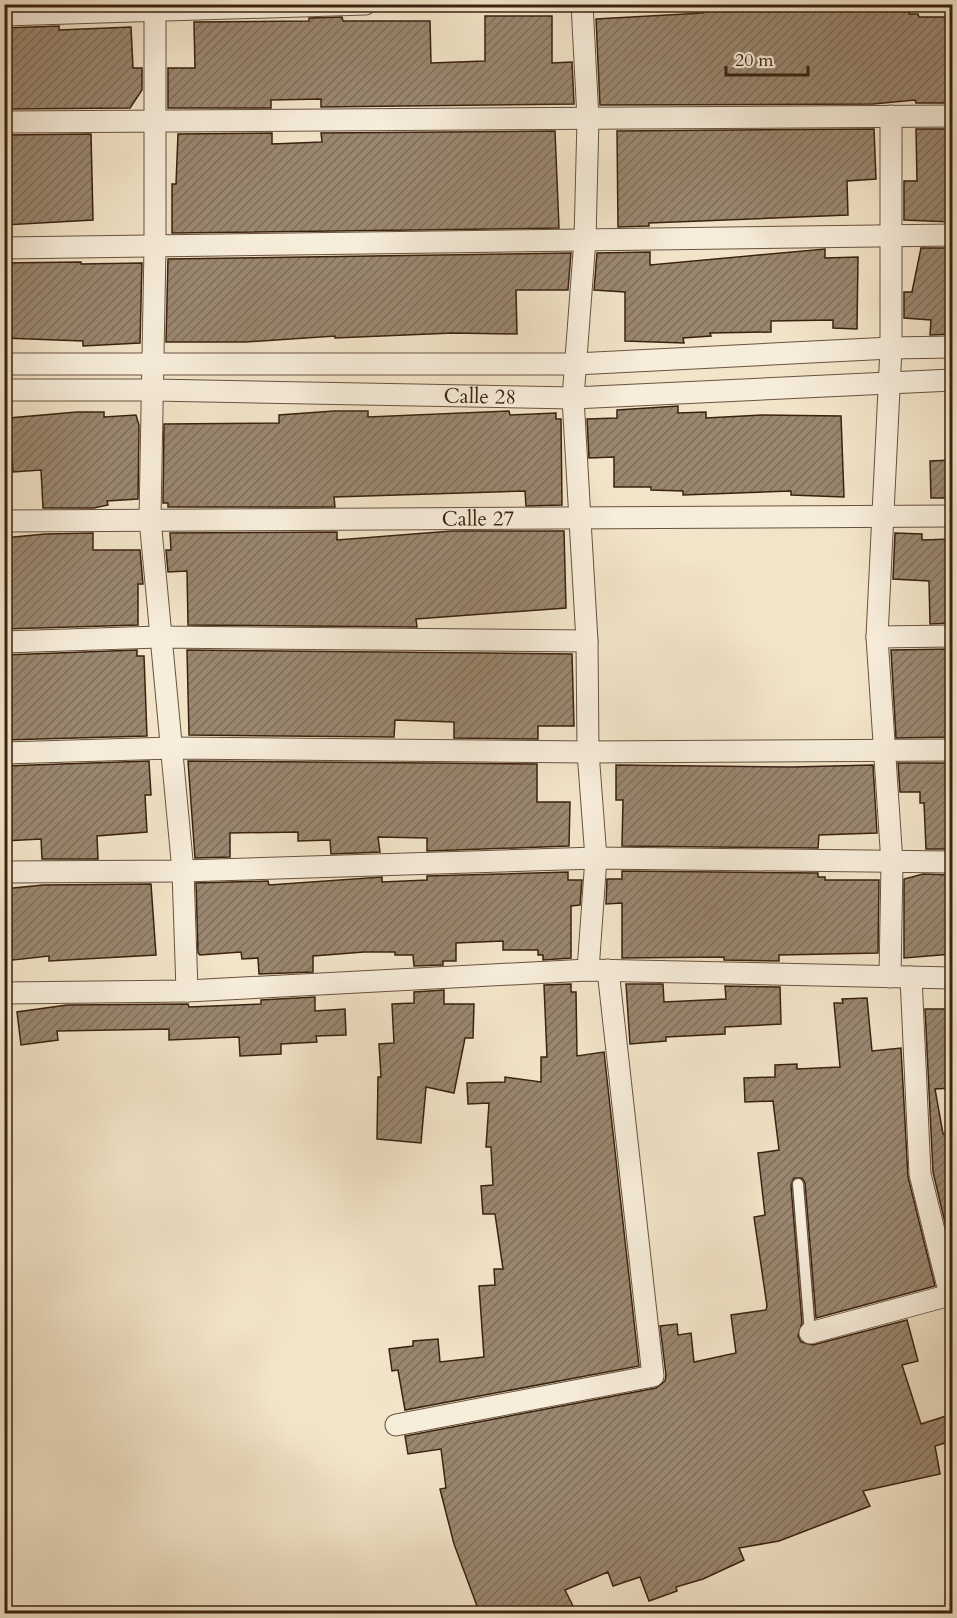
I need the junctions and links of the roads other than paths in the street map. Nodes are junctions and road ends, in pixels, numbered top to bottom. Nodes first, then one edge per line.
1 (365, 4) edge
2 (582, 4) edge
3 (155, 8) edge
4 (4, 15) edge
5 (891, 116) junction
6 (952, 116) edge
7 (588, 119) junction
8 (156, 120) junction
9 (4, 122) edge
10 (952, 235) edge
11 (891, 236) junction
12 (585, 239) junction
13 (155, 247) junction
14 (4, 248) edge
15 (952, 347) edge
16 (891, 348) junction
17 (4, 364) edge
18 (575, 364) junction
19 (153, 365) junction
20 (952, 380) edge
21 (890, 381) junction
22 (4, 390) edge
23 (153, 390) junction
24 (573, 398) junction
25 (952, 516) edge
26 (580, 517) junction
27 (884, 517) junction
28 (150, 519) junction
29 (4, 520) edge
30 (952, 636) edge
31 (877, 637) junction
32 (159, 638) junction
33 (587, 641) junction
34 (4, 642) edge
35 (172, 748) junction
36 (883, 750) junction
37 (952, 750) edge
38 (588, 752) junction
39 (4, 753) edge
40 (596, 858) junction
41 (952, 862) edge
42 (892, 863) junction
43 (4, 872) edge
44 (183, 872) junction
45 (598, 970) junction
46 (890, 977) junction
47 (911, 977) junction
48 (952, 978) edge
49 (187, 991) junction
50 (4, 993) edge
51 (798, 1184) dead end
52 (810, 1333) joint
53 (396, 1425) dead end

1 - 3 street
2 - 7 street
3 - 4 street
3 - 8 street
5 - 6 street
5 - 7 street
5 - 11 street
7 - 8 street
7 - 12 street
8 - 9 street
8 - 13 street
10 - 11 street
11 - 12 street
11 - 16 street
12 - 13 street
12 - 18 street
13 - 14 street
13 - 19 street
15 - 16 street, Calle 28
16 - 18 street, Calle 28
16 - 21 street
17 - 19 street, Calle 28
18 - 19 street, Calle 28
18 - 24 street
19 - 23 street
20 - 21 street, Calle 28
21 - 24 street, Calle 28
21 - 27 street
22 - 23 street, Calle 28
23 - 24 street, Calle 28
23 - 28 street
24 - 26 street
25 - 27 street, Calle 27
26 - 27 street, Calle 27
26 - 28 street, Calle 27
26 - 33 street
27 - 31 street
28 - 29 street, Calle 27
28 - 32 street
30 - 31 street
31 - 36 street
32 - 33 street
32 - 34 street
32 - 35 street
33 - 38 street
35 - 38 street
35 - 39 street
35 - 44 street
36 - 37 street
36 - 38 street
36 - 42 street
38 - 40 street
40 - 42 street
40 - 44 street
40 - 45 street
41 - 42 street
42 - 46 street
43 - 44 street
44 - 49 street
45 - 46 street
45 - 49 street
45 - 53 street
46 - 47 street
47 - 48 street
47 - 52 street
49 - 50 street
51 - 52 lane

